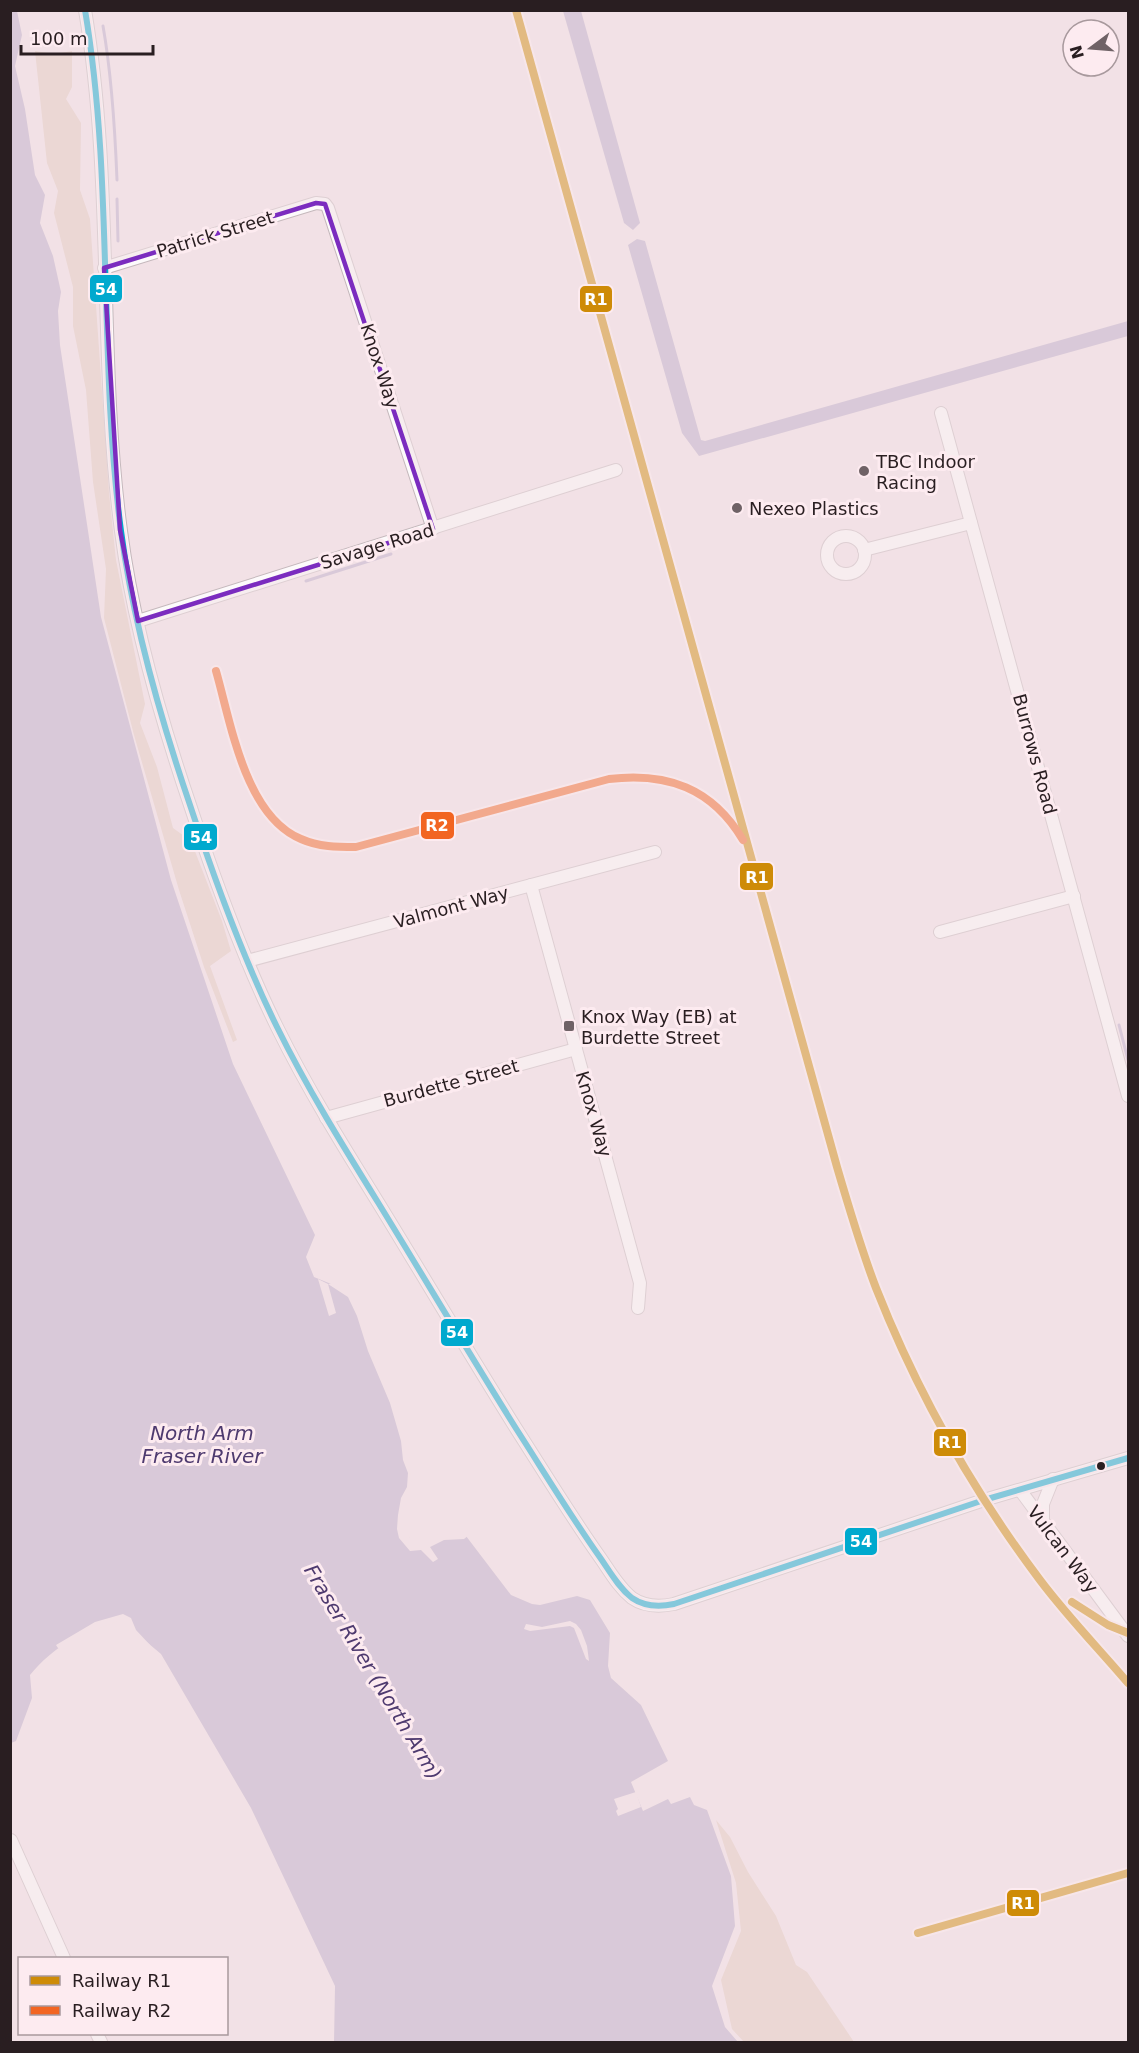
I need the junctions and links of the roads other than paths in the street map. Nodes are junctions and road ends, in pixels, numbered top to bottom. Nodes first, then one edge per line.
1 (84, 10) edge
2 (325, 204) joint
3 (104, 268) junction
4 (941, 413) dead end
5 (616, 471) dead end
6 (971, 523) junction
7 (433, 529) junction
8 (864, 550) dead end
9 (138, 621) junction
10 (655, 852) dead end
11 (531, 885) junction
12 (1074, 896) junction
13 (940, 932) dead end
14 (247, 961) junction
15 (576, 1049) junction
16 (1128, 1096) edge
17 (326, 1118) junction
18 (638, 1308) dead end
19 (1128, 1458) edge
20 (1053, 1479) junction
21 (1020, 1490) junction
22 (1042, 1522) junction
23 (1128, 1636) edge
24 (11, 1840) edge
25 (63, 1957) edge

1 - 3 street
2 - 3 street, Patrick Street
2 - 7 street, Knox Way
3 - 9 street
4 - 6 street, Burrows Road
5 - 7 street, Savage Road
6 - 8 street
6 - 12 street, Burrows Road
7 - 9 street, Savage Road
9 - 14 street
10 - 11 street, Valmont Way
11 - 14 street, Valmont Way
11 - 15 street, Knox Way
12 - 13 street
12 - 16 street, Burrows Road
14 - 17 street
15 - 17 street, Burdette Street
15 - 18 street, Knox Way
17 - 21 street
19 - 20 street
20 - 21 street
20 - 22 street
21 - 22 street, Vulcan Way
22 - 23 street, Vulcan Way
24 - 25 street

